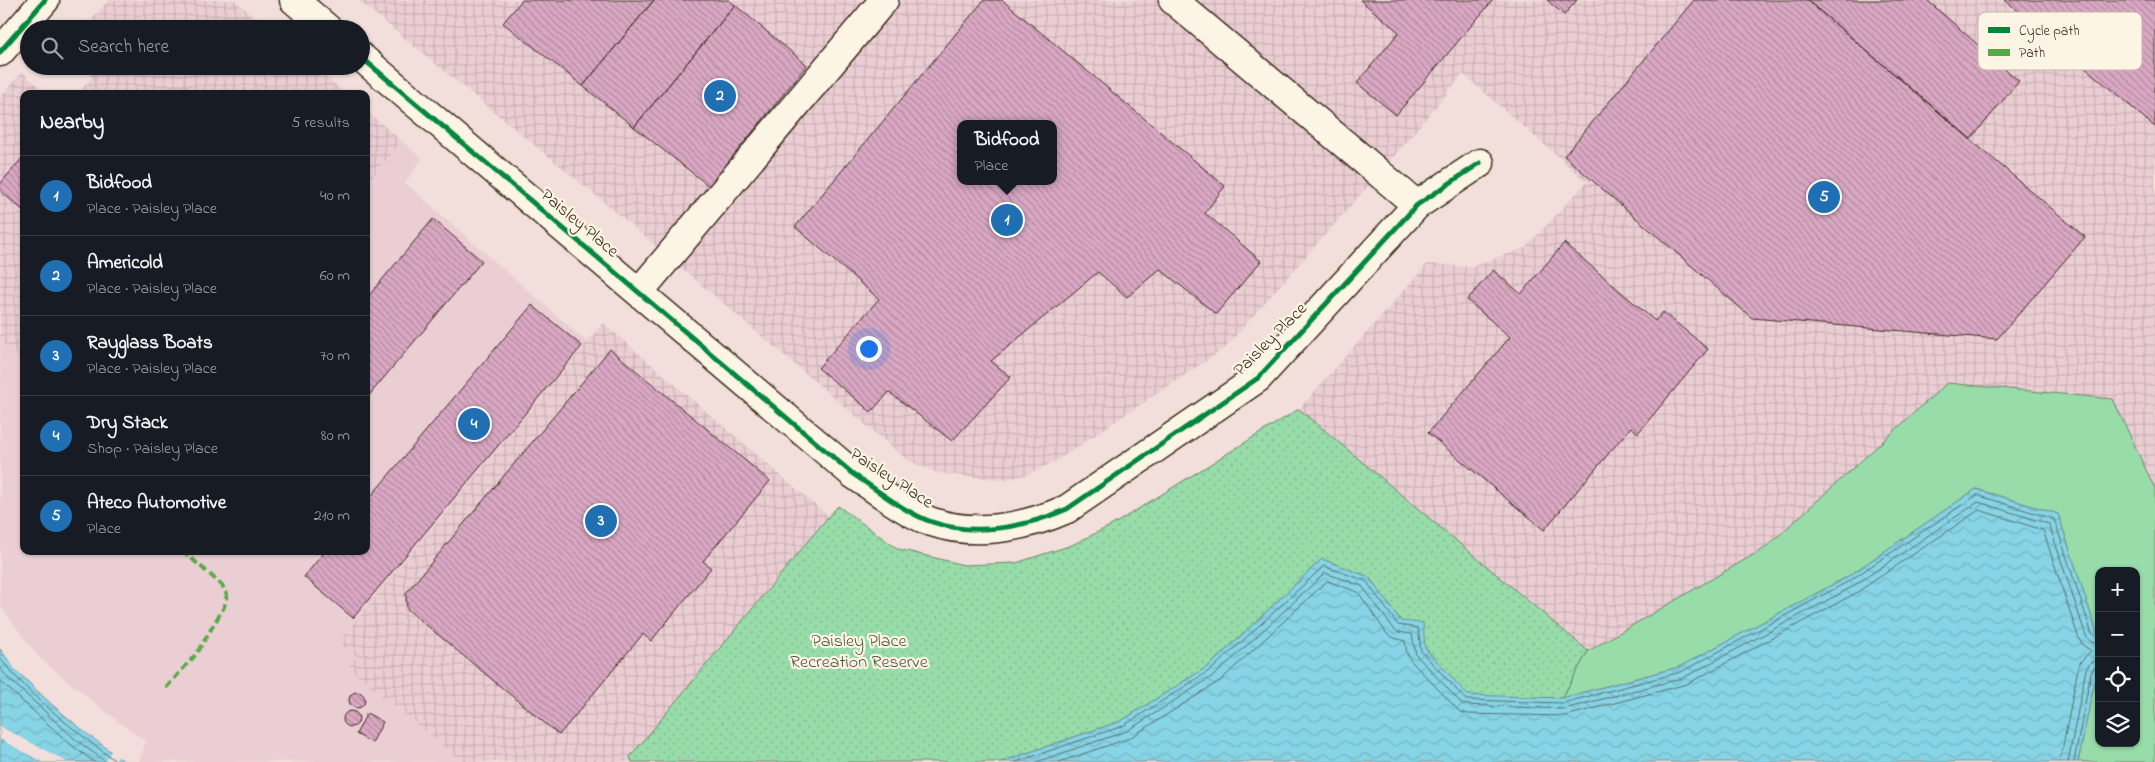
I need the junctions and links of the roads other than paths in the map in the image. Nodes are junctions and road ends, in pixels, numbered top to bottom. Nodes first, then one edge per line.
1 (45, 0) edge
2 (294, 0) edge
3 (884, 0) edge
4 (1173, 0) edge
5 (28, 20) edge
6 (317, 20) edge
7 (20, 29) edge
8 (0, 52) edge
9 (370, 65) edge
10 (1480, 163) dead end
11 (1417, 205) junction
12 (639, 292) junction

1 - 5 street
2 - 6 street
3 - 12 street
4 - 11 street
7 - 8 street
9 - 12 street, Paisley Place
10 - 11 street, Paisley Place
11 - 12 street, Paisley Place

